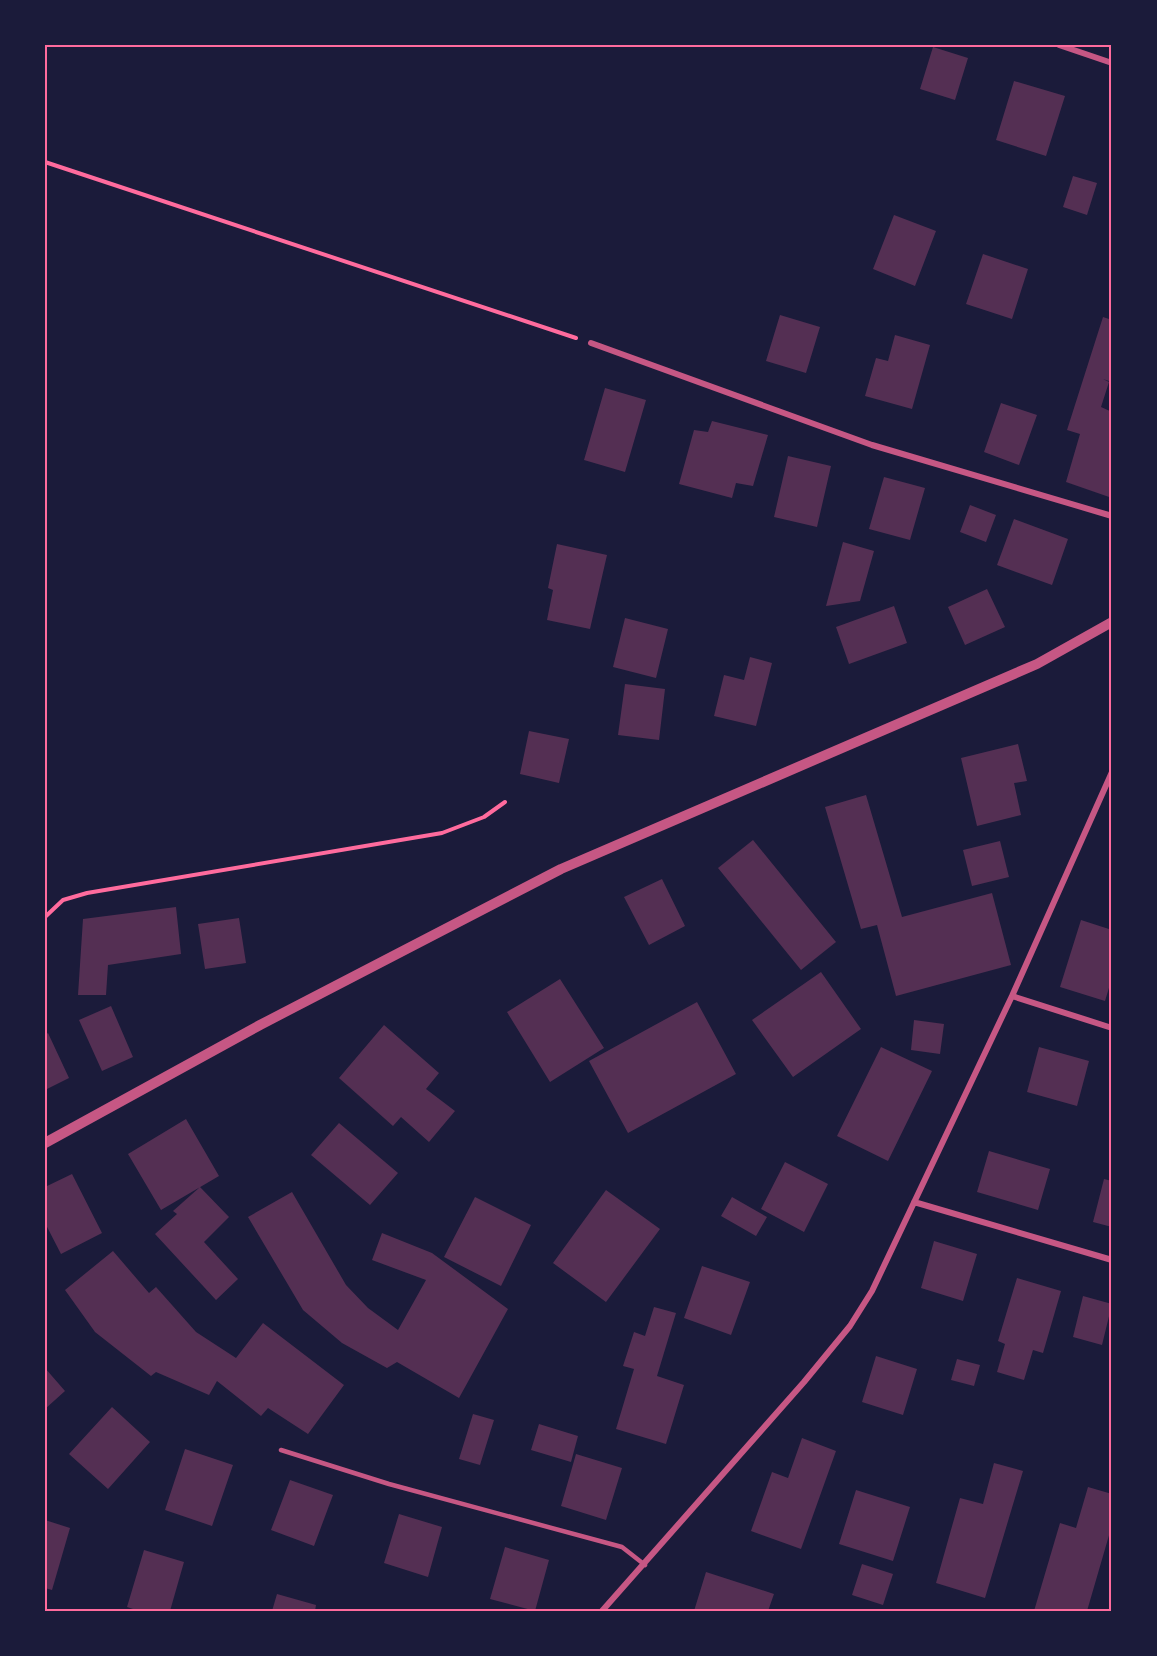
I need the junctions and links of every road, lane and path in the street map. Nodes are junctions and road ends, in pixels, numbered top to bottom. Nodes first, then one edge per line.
1 (1059, 45) edge
2 (1112, 63) edge
3 (45, 162) edge
4 (591, 343) joint
5 (1112, 516) edge
6 (1112, 622) edge
7 (1112, 772) edge
8 (505, 802) dead end
9 (45, 917) edge
10 (1012, 996) junction
11 (1112, 1029) edge
12 (45, 1143) edge
13 (915, 1202) junction
14 (1112, 1260) edge
15 (281, 1450) dead end
16 (645, 1565) junction
17 (602, 1611) edge

1 - 2 street
3 - 4 path
4 - 5 street
6 - 12 street
7 - 10 street
8 - 9 path
10 - 11 street
10 - 13 street
13 - 14 street
13 - 16 street
15 - 16 lane
16 - 17 street

